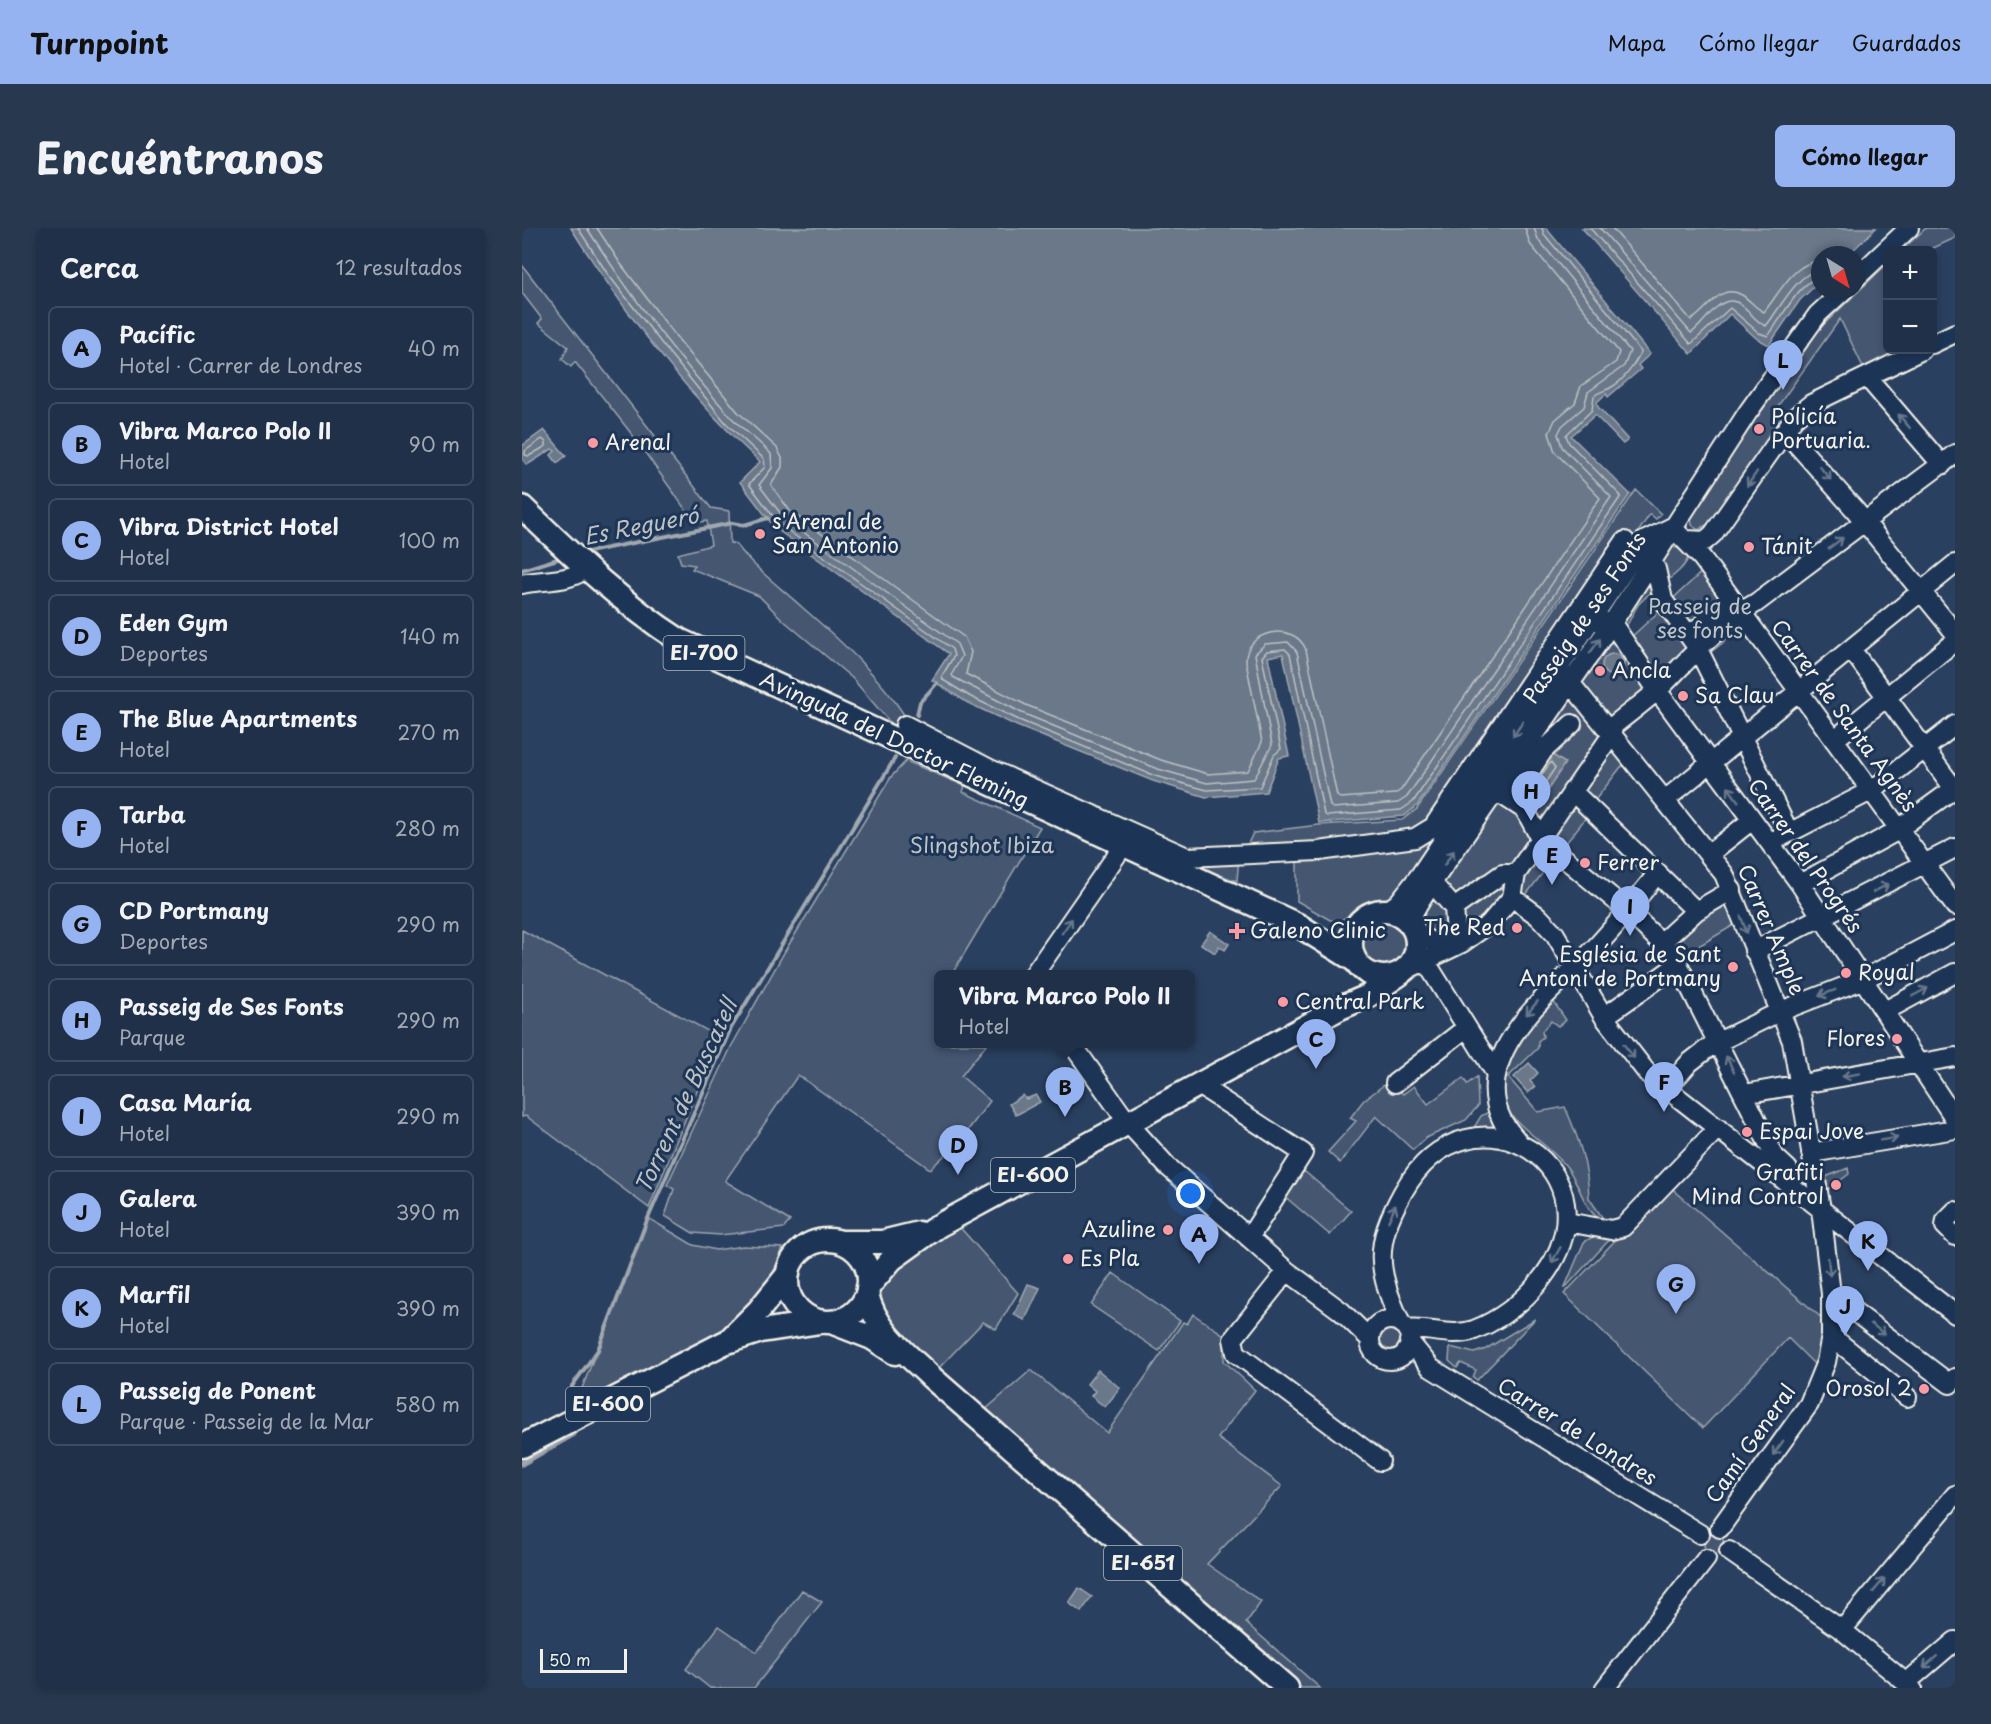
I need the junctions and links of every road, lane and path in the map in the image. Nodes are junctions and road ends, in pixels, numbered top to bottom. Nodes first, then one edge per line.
1 (1909, 228) edge
2 (1865, 270) edge
3 (1833, 300) edge
4 (1955, 333) edge
5 (1937, 342) edge
6 (1914, 354) edge
7 (1867, 377) junction
8 (1785, 430) junction
9 (1948, 460) edge
10 (522, 507) edge
11 (1865, 521) junction
12 (1672, 527) junction
13 (1625, 541) dead end
14 (1704, 549) junction
15 (577, 559) junction
16 (1955, 564) edge
17 (1653, 565) dead end
18 (522, 584) edge
19 (1920, 591) junction
20 (1744, 605) junction
21 (1593, 620) junction
22 (1612, 623) junction
23 (1955, 633) edge
24 (1693, 641) junction
25 (1955, 641) edge
26 (1851, 649) junction
27 (1564, 675) junction
28 (1657, 690) junction
29 (1798, 692) junction
30 (1887, 697) junction
31 (1572, 724) dead end
32 (904, 725) dead end
33 (1955, 725) edge
34 (1611, 736) junction
35 (1741, 737) junction
36 (1834, 740) junction
37 (1925, 750) junction
38 (1710, 762) junction
39 (1955, 789) edge
40 (1572, 791) junction
41 (1871, 791) junction
42 (1665, 800) junction
43 (1752, 820) junction
44 (1899, 829) junction
45 (1789, 832) junction
46 (1540, 838) junction
47 (1769, 843) junction
48 (1124, 846) junction
49 (1955, 848) edge
50 (1709, 854) junction
51 (1924, 865) junction
52 (1658, 873) junction
53 (1516, 874) junction
54 (1800, 884) junction
55 (1434, 885) dead end
56 (1732, 890) junction
57 (1512, 897) junction
58 (1955, 906) edge
59 (1454, 908) junction
60 (1627, 910) junction
61 (1387, 911) junction
62 (1696, 911) junction
63 (1823, 918) junction
64 (1362, 919) junction
65 (1298, 925) junction
66 (1414, 930) junction
67 (1955, 931) edge
68 (1456, 933) dead end
69 (1475, 934) junction
70 (1662, 942) junction
71 (1754, 951) junction
72 (1426, 962) junction
73 (1356, 963) junction
74 (1678, 964) junction
75 (1574, 967) junction
76 (1037, 970) edge
77 (1402, 972) junction
78 (1955, 973) edge
79 (1864, 979) junction
80 (1340, 1008) junction
81 (1781, 1011) junction
82 (1885, 1011) junction
83 (1604, 1017) junction
84 (1466, 1028) junction
85 (1719, 1041) junction
86 (1075, 1048) edge
87 (1955, 1057) edge
88 (1918, 1064) junction
89 (1496, 1074) junction
90 (1395, 1083) dead end
91 (1799, 1084) junction
92 (1199, 1085) junction
93 (1667, 1088) junction
94 (1744, 1094) junction
95 (1955, 1119) edge
96 (1128, 1123) junction
97 (1718, 1128) junction
98 (1955, 1129) edge
99 (1518, 1142) junction
100 (1812, 1158) junction
101 (1798, 1182) junction
102 (1821, 1209) junction
103 (1955, 1211) edge
104 (1567, 1222) junction
105 (938, 1226) junction
106 (1955, 1236) edge
107 (1249, 1238) junction
108 (841, 1242) junction
109 (1287, 1271) junction
110 (788, 1274) junction
111 (868, 1290) junction
112 (1832, 1294) junction
113 (1955, 1314) edge
114 (826, 1322) junction
115 (1374, 1331) junction
116 (1832, 1336) junction
117 (1404, 1338) junction
118 (724, 1343) junction
119 (931, 1377) junction
120 (1955, 1378) edge
121 (1907, 1397) dead end
122 (522, 1446) edge
123 (1380, 1461) dead end
124 (1955, 1495) edge
125 (1720, 1528) junction
126 (1700, 1534) junction
127 (1729, 1551) junction
128 (1706, 1559) junction
129 (1842, 1630) junction
130 (1955, 1641) edge
131 (1909, 1685) edge
132 (1287, 1688) edge
133 (1605, 1688) edge

1 - 2 street
3 - 12 street
4 - 5 street
6 - 7 street
7 - 8 street
9 -> 7 street
8 -> 11 street
8 -> 14 street
9 - 11 street
10 - 15 main road, Avinguda del Doctor Fleming / EI-700
11 - 19 street
20 -> 11 street
12 - 14 street, Carrer de Santa Agnès
12 - 21 street, Passeig de ses Fonts
12 - 22 street, Passeig de ses Fonts
13 - 32 street
14 - 20 street, Carrer de Santa Agnès
15 - 18 street
15 - 48 main road, Avinguda del Doctor Fleming / EI-700
16 - 19 street
17 - 24 street
19 - 23 street
19 - 26 street
20 - 24 street
20 - 29 street, Carrer de Santa Agnès
21 - 22 street
21 - 27 street, Passeig de ses Fonts
27 -> 22 street, Passeig de ses Fonts
22 - 28 street, Carrer del Progrés
24 - 28 street
24 - 35 street
25 - 30 street
26 - 29 street
26 - 30 street
27 - 34 street, Carrer Ample
27 -> 61 street, Passeig de ses Fonts
66 -> 27 street, Passeig de ses Fonts
28 - 34 street
28 - 38 street, Carrer del Progrés
29 - 35 street
29 - 36 street, Carrer de Santa Agnès
30 - 36 street
30 - 37 street
31 - 46 street
33 - 37 street
34 - 40 street
34 - 42 street, Carrer Ample
35 - 38 street
35 - 45 street
36 - 41 street, Carrer de Santa Agnès
37 - 39 street
37 - 41 street
38 - 42 street
43 -> 38 street, Carrer del Progrés
39 - 44 street
40 - 46 street
40 - 52 street
41 - 44 street, Carrer de Santa Agnès
41 - 45 street
42 - 50 street, Carrer Ample
43 - 47 street, Carrer del Progrés
43 - 50 street
44 - 51 street, Carrer de Santa Agnès
44 - 54 street
45 - 47 street
46 - 53 street
46 - 60 street
47 - 54 street, Carrer del Progrés
48 - 65 main road, Avinguda del Doctor Fleming / EI-700
76 -> 48 street
49 - 51 street
50 - 56 street, Carrer Ample
51 - 58 street, Carrer de Santa Agnès
63 -> 51 street
52 - 60 street
52 - 62 street
53 - 57 street
53 - 59 street
54 - 63 street, Carrer del Progrés
55 - 59 street
56 - 62 street
56 -> 71 street, Carrer Ample
57 - 69 street
57 - 75 street
59 - 68 street
60 - 70 street
60 - 75 street
61 - 64 main road
61 - 66 main road
62 - 70 street
63 - 71 street
63 - 79 street, Carrer del Progrés
64 - 65 main road, Avinguda del Doctor Fleming / EI-700
64 - 73 main road
65 - 73 main road, Avinguda del Doctor Fleming / EI-700
66 - 69 street
66 - 77 main road
67 - 79 street
69 - 72 street
70 - 74 street
71 - 81 street, Carrer Ample
72 - 77 street
72 - 84 street
73 - 77 main road
73 - 80 main road, EI-600
74 - 83 street
74 - 85 street
75 - 83 street
75 -> 89 street
77 - 80 main road, EI-600
82 -> 78 street
79 -> 81 street
79 - 82 street, Carrer del Progrés
80 - 92 main road, EI-600
81 - 85 street
81 - 91 street, Carrer Ample
82 - 88 street, Carrer del Progrés
83 -> 93 street
84 - 89 street
84 - 90 street
85 - 93 street
94 -> 85 street
86 - 96 street
87 - 88 street
88 -> 91 street
88 - 95 street, Carrer del Progrés
89 - 99 street
91 - 94 street
91 - 100 street, Carrer Ample
92 - 96 main road, EI-600
92 - 107 street
93 - 97 street
94 - 101 street
96 - 105 main road, EI-600
96 - 107 street
97 - 101 street
97 - 104 street
100 -> 98 street
99 - 104 street
117 -> 99 street
100 - 101 street
101 - 102 street
102 -> 112 street, Camí General
102 - 113 street
103 - 106 street
104 -> 117 street
105 - 108 main road, EI-600
105 - 111 main road, EI-600
107 - 109 street
108 - 110 main road, EI-600
108 - 111 main road
109 - 115 street
109 - 123 street
110 - 114 main road
110 - 118 main road, EI-600
111 - 114 main road, EI-600
111 - 119 main road, EI-651
112 - 116 street, Camí General
112 -> 120 street
114 - 118 main road, EI-600
114 - 119 main road, EI-651
115 - 117 street
115 - 117 street
116 - 121 street
116 -> 125 street, Camí General
117 - 126 street, Carrer de Londres
118 - 122 main road, EI-600
119 - 132 main road, EI-651
129 -> 124 street
125 - 126 street
125 - 127 street
126 - 128 street
127 - 128 street
127 - 129 street
128 - 133 street
129 - 131 street
130 -> 131 street

